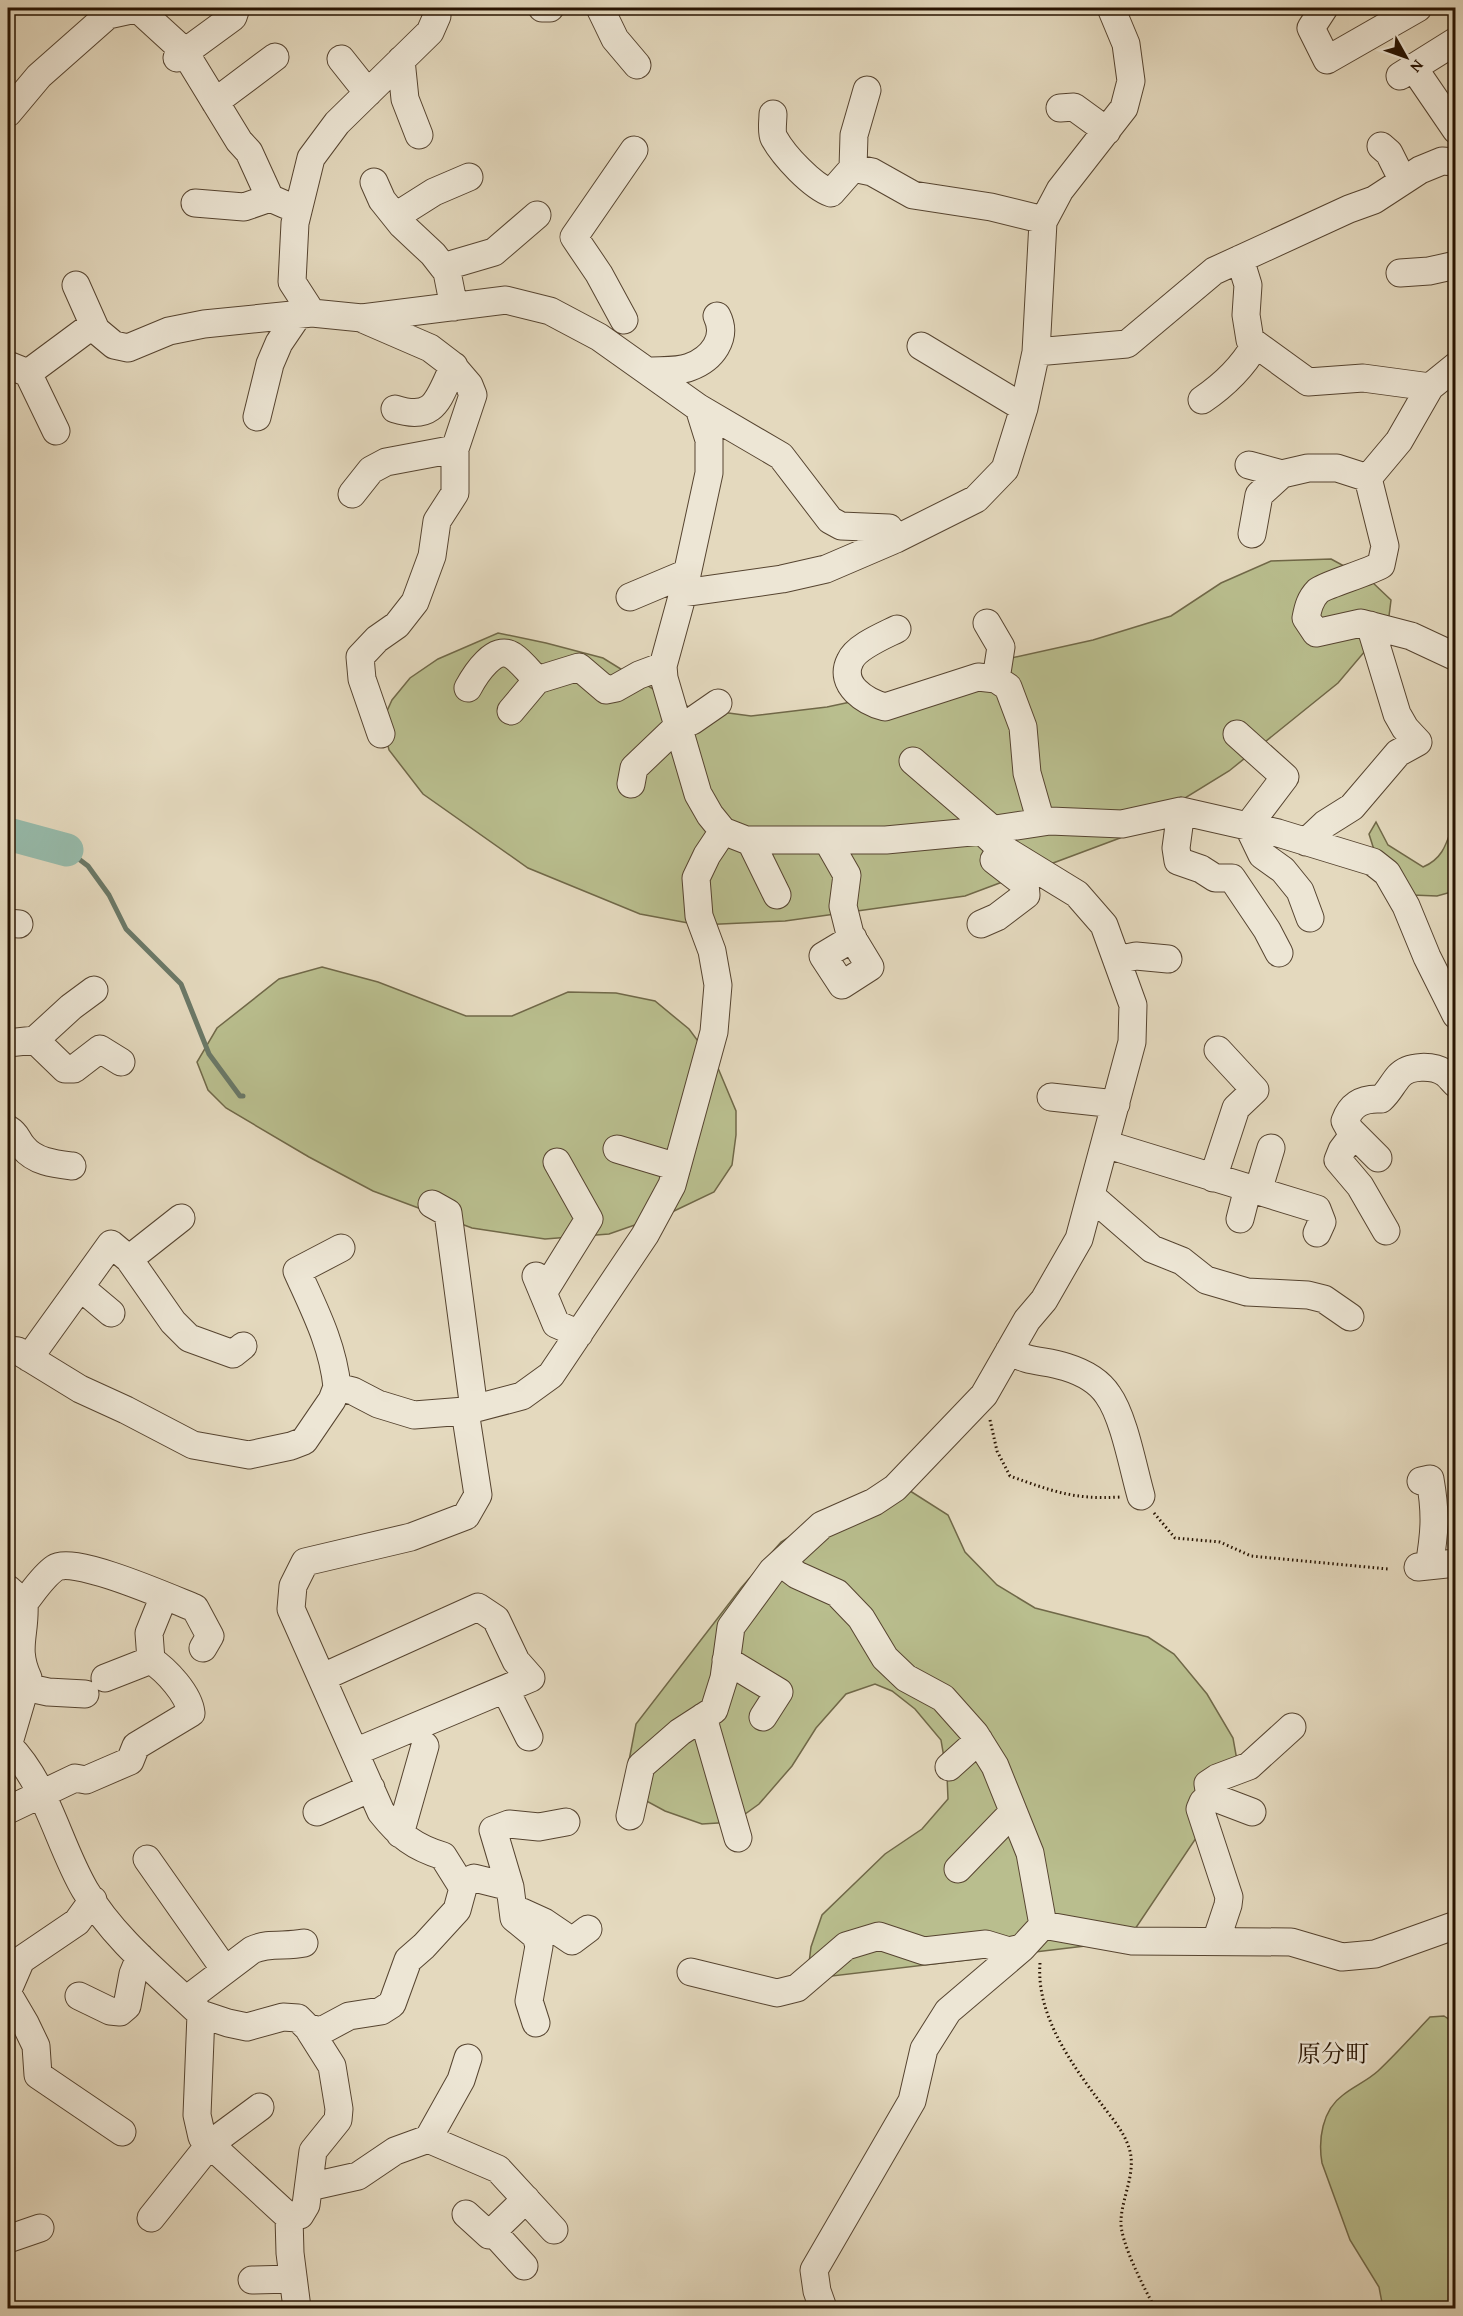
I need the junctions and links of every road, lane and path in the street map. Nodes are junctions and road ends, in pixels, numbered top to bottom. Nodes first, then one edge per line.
1 (139, 8) edge
2 (236, 8) edge
3 (542, 8) edge
4 (550, 8) edge
5 (600, 8) edge
6 (1111, 8) edge
7 (1324, 8) edge
8 (1418, 8) edge
9 (439, 10) edge
10 (1455, 41) edge
11 (181, 55) junction
12 (275, 57) dead end
13 (341, 59) dead end
14 (401, 60) junction
15 (637, 65) dead end
16 (867, 90) dead end
17 (368, 93) junction
18 (215, 102) junction
19 (1060, 108) dead end
20 (8, 113) edge
21 (768, 124) dead end
22 (1107, 130) junction
23 (1455, 130) edge
24 (418, 135) dead end
25 (1381, 146) dead end
26 (634, 150) dead end
27 (1455, 162) edge
28 (853, 168) junction
29 (469, 177) dead end
30 (1403, 181) junction
31 (374, 182) dead end
32 (270, 198) junction
33 (195, 203) dead end
34 (298, 210) junction
35 (537, 215) dead end
36 (396, 216) junction
37 (1044, 220) junction
38 (1240, 259) junction
39 (1455, 265) edge
40 (443, 267) junction
41 (1400, 273) dead end
42 (76, 285) dead end
43 (454, 307) junction
44 (717, 316) dead end
45 (309, 318) junction
46 (362, 318) junction
47 (96, 330) junction
48 (1255, 345) junction
49 (921, 346) dead end
50 (617, 350) junction
51 (1036, 352) junction
52 (454, 366) junction
53 (1455, 366) edge
54 (18, 369) edge
55 (647, 371) junction
56 (1431, 387) junction
57 (1215, 399) dead end
58 (699, 408) junction
59 (1024, 408) junction
60 (395, 409) dead end
61 (257, 417) dead end
62 (56, 431) dead end
63 (456, 449) junction
64 (1250, 465) dead end
65 (1282, 474) junction
66 (1368, 478) junction
67 (352, 494) dead end
68 (1252, 534) dead end
69 (896, 539) junction
70 (685, 583) junction
71 (630, 597) dead end
72 (987, 623) dead end
73 (1370, 625) junction
74 (897, 629) dead end
75 (1455, 657) edge
76 (663, 666) junction
77 (996, 679) junction
78 (537, 680) junction
79 (468, 688) dead end
80 (718, 703) dead end
81 (511, 711) dead end
82 (679, 725) junction
83 (381, 734) dead end
84 (1237, 734) dead end
85 (913, 761) dead end
86 (631, 784) dead end
87 (1180, 811) junction
88 (1041, 822) junction
89 (1248, 826) junction
90 (723, 831) junction
91 (989, 833) junction
92 (750, 840) junction
93 (827, 840) junction
94 (1306, 842) junction
95 (777, 895) dead end
96 (1310, 918) dead end
97 (981, 924) dead end
98 (853, 938) dead end
99 (1279, 953) dead end
100 (1168, 959) dead end
101 (1117, 960) junction
102 (94, 990) dead end
103 (1455, 1015) edge
104 (35, 1040) junction
105 (8, 1042) edge
106 (1218, 1050) dead end
107 (121, 1062) dead end
108 (1455, 1084) edge
109 (1051, 1097) dead end
110 (1116, 1104) junction
111 (8, 1129) edge
112 (1354, 1134) junction
113 (1105, 1144) junction
114 (1271, 1148) dead end
115 (617, 1149) dead end
116 (1378, 1158) dead end
117 (557, 1162) dead end
118 (72, 1166) dead end
119 (677, 1167) junction
120 (1213, 1178) junction
121 (1253, 1190) junction
122 (1091, 1196) junction
123 (432, 1204) dead end
124 (181, 1218) dead end
125 (1240, 1219) dead end
126 (1386, 1231) dead end
127 (1317, 1233) dead end
128 (341, 1248) dead end
129 (129, 1259) junction
130 (80, 1287) junction
131 (111, 1313) dead end
132 (1350, 1317) dead end
133 (579, 1334) junction
134 (243, 1346) dead end
135 (1009, 1351) junction
136 (18, 1354) edge
137 (337, 1387) junction
138 (984, 1395) junction
139 (470, 1410) junction
140 (1421, 1481) dead end
141 (1141, 1496) junction
142 (781, 1563) junction
143 (1455, 1563) edge
144 (1388, 1569) dead end
145 (16, 1596) edge
146 (164, 1596) junction
147 (203, 1648) dead end
148 (151, 1660) junction
149 (726, 1660) junction
150 (323, 1677) junction
151 (26, 1687) junction
152 (506, 1689) junction
153 (704, 1717) junction
154 (763, 1717) dead end
155 (1292, 1726) dead end
156 (530, 1737) dead end
157 (979, 1740) junction
158 (8, 1745) edge
159 (425, 1746) dead end
160 (355, 1752) junction
161 (949, 1767) dead end
162 (371, 1788) junction
163 (40, 1794) junction
164 (1210, 1796) junction
165 (8, 1810) edge
166 (318, 1812) dead end
167 (1013, 1812) junction
168 (1252, 1812) dead end
169 (630, 1816) dead end
170 (566, 1822) dead end
171 (400, 1834) junction
172 (738, 1838) dead end
173 (147, 1859) dead end
174 (958, 1869) dead end
175 (461, 1886) junction
176 (511, 1898) junction
177 (93, 1900) junction
178 (1043, 1925) junction
179 (1455, 1925) edge
180 (588, 1929) dead end
181 (1216, 1941) junction
182 (304, 1943) dead end
183 (1022, 1948) junction
184 (141, 1957) junction
185 (225, 1970) junction
186 (691, 1971) dead end
187 (8, 1992) edge
188 (79, 1996) dead end
189 (194, 2007) junction
190 (536, 2023) dead end
191 (308, 2028) junction
192 (468, 2058) dead end
193 (260, 2107) dead end
194 (122, 2132) dead end
195 (428, 2139) junction
196 (210, 2144) junction
197 (309, 2187) junction
198 (526, 2199) junction
199 (466, 2214) dead end
200 (289, 2217) junction
201 (151, 2218) dead end
202 (40, 2228) dead end
203 (554, 2230) dead end
204 (492, 2232) junction
205 (8, 2239) edge
206 (524, 2266) dead end
207 (293, 2279) junction
208 (252, 2280) dead end
209 (297, 2308) edge
210 (823, 2308) edge
211 (1155, 2308) edge

1 - 11 street
1 - 20 street
2 - 11 street
3 - 4 street
5 - 15 street
6 - 22 street
7 - 8 street
9 - 14 street
10 - 23 street
11 - 18 street
12 - 18 street
13 - 17 street
14 - 17 street
14 - 24 street
16 - 28 street
17 - 34 street
18 - 32 street
19 - 22 street
21 - 28 street
22 - 37 street
25 - 30 street
26 - 50 street
27 - 30 street
28 - 37 street
29 - 36 street
30 - 38 street
31 - 36 street
32 - 33 street
32 - 34 street
34 - 45 street
35 - 40 street
36 - 40 street
37 - 51 street
38 - 48 street
38 - 51 street
39 - 41 street
40 - 43 street
42 - 47 street
43 - 46 street
43 - 50 street
44 - 55 street
45 - 46 street
45 - 47 street
45 - 61 street
46 - 52 street
47 - 54 street
48 - 56 street
48 - 57 street
49 - 59 street
50 - 55 street
51 - 59 street
52 - 60 street
52 - 63 street
53 - 56 street
54 - 62 street
55 - 58 street
56 - 66 street
58 - 69 street
58 - 70 street
59 - 69 street
63 - 67 street
63 - 83 street
64 - 65 street
65 - 66 street
65 - 68 street
66 - 73 street
69 - 70 street
70 - 71 street
70 - 76 street
72 - 77 street
73 - 75 street
73 - 94 street
74 - 77 street
76 - 78 street
76 - 82 street
77 - 88 street
78 - 79 street
78 - 81 street
80 - 82 street
82 - 86 street
82 - 90 street
84 - 89 street
85 - 91 street
87 - 88 street
87 - 89 street
87 - 99 street
88 - 91 street
89 - 94 street
89 - 96 street
90 - 92 street
90 - 119 street
91 - 93 street
91 - 97 street
91 - 101 street
92 - 93 street
92 - 95 street
93 - 98 street
94 - 103 street
100 - 101 street
101 - 110 street
102 - 104 street
104 - 105 street
104 - 107 street
106 - 120 street
108 - 112 street
109 - 110 street
110 - 113 street
111 - 118 street
112 - 116 street
112 - 126 street
113 - 120 street
113 - 122 street
114 - 121 street
115 - 119 street
117 - 133 street
119 - 133 street
120 - 121 street
121 - 125 street
121 - 127 street
122 - 132 street
122 - 135 street
123 - 139 street
124 - 129 street
128 - 137 street
129 - 130 street
129 - 134 street
130 - 131 street
130 - 136 street
133 - 139 street
135 - 138 street
135 - 141 street
136 - 137 street
137 - 139 street
138 - 141 path
138 - 142 street
139 - 150 street
140 - 143 street
141 - 144 path
142 - 149 street
142 - 157 street
145 - 146 street
145 - 151 street
146 - 147 street
146 - 148 street
148 - 151 street
148 - 163 street
149 - 153 street
149 - 154 street
150 - 152 street
150 - 160 street
151 - 158 street
152 - 156 street
152 - 160 street
153 - 169 street
153 - 172 street
155 - 164 street
157 - 161 street
157 - 167 street
158 - 163 street
159 - 171 street
160 - 162 street
162 - 166 street
162 - 171 street
163 - 165 street
163 - 177 street
164 - 168 street
164 - 181 street
167 - 174 street
167 - 178 street
170 - 176 street
171 - 175 street
173 - 185 street
175 - 176 street
175 - 191 street
176 - 180 street
176 - 190 street
177 - 184 street
177 - 187 street
178 - 181 street
178 - 183 street
178 - 211 path
179 - 181 street
182 - 185 street
183 - 186 street
183 - 210 street
184 - 188 street
184 - 189 street
185 - 189 street
187 - 194 street
189 - 191 street
189 - 196 street
191 - 197 street
192 - 195 street
193 - 196 street
195 - 197 street
195 - 198 street
196 - 200 street
196 - 201 street
197 - 200 street
198 - 203 street
198 - 204 street
199 - 204 street
200 - 207 street
202 - 205 street
204 - 206 street
207 - 208 street
207 - 209 street

